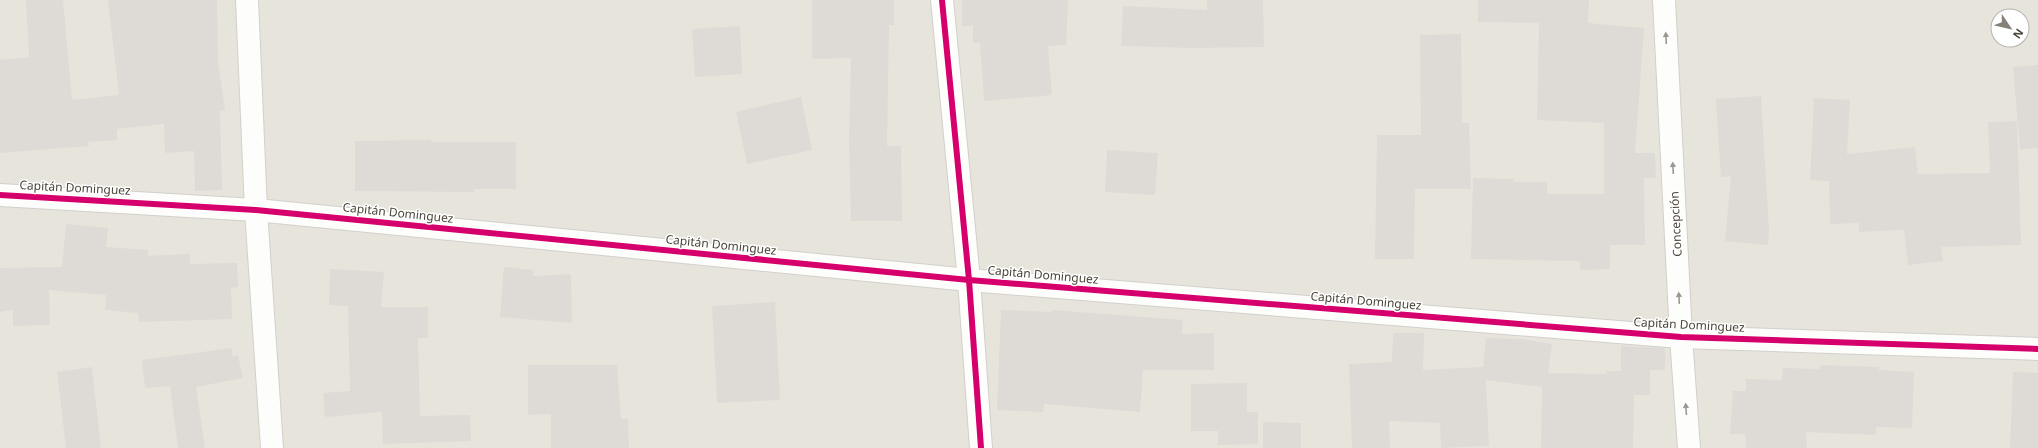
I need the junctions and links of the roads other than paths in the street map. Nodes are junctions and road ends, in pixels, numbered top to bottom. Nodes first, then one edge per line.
1 (246, 0) edge
2 (942, 0) edge
3 (1664, 0) edge
4 (0, 195) edge
5 (256, 210) junction
6 (969, 280) junction
7 (1681, 337) junction
8 (2038, 349) edge
9 (272, 448) edge
10 (981, 448) edge
11 (1689, 448) edge

1 - 5 street
2 - 6 street
7 -> 3 street, Concepción
4 - 5 street, Capitán Dominguez
5 - 6 street, Capitán Dominguez
5 - 9 street
6 - 7 street, Capitán Dominguez
6 - 10 street
7 - 8 street, Capitán Dominguez
11 -> 7 street, Concepción

